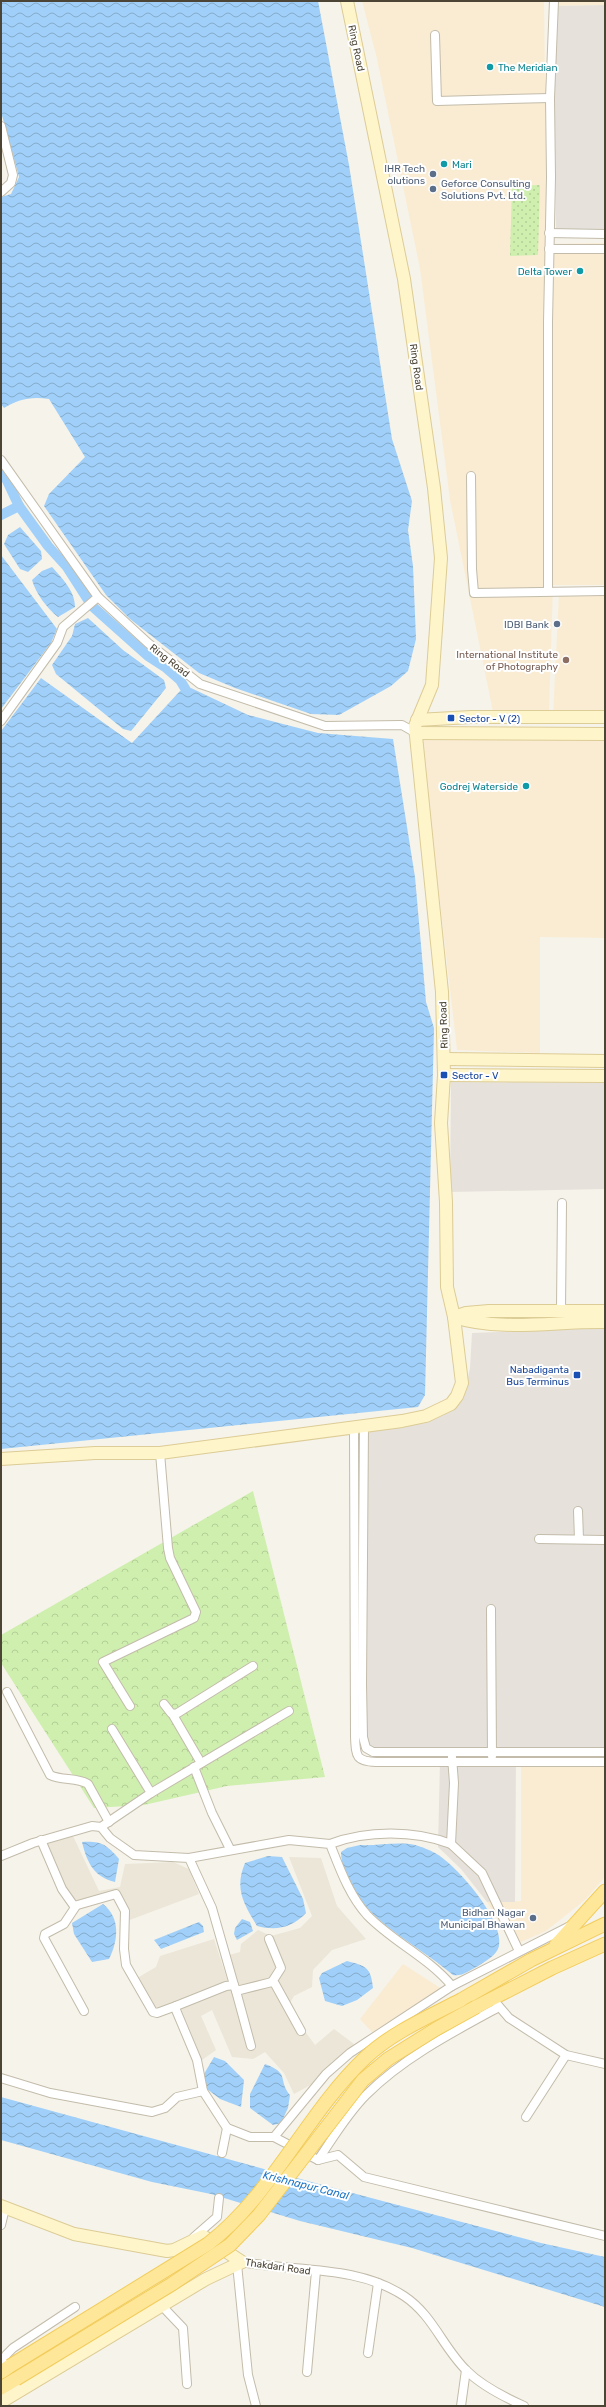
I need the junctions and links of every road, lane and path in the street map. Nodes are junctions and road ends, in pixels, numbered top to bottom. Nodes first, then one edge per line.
1 (347, 1) edge
2 (554, 1) edge
3 (435, 35) dead end
4 (550, 98) junction
5 (1, 126) edge
6 (1, 192) edge
7 (549, 233) junction
8 (605, 234) edge
9 (549, 249) junction
10 (605, 249) edge
11 (1, 460) edge
12 (471, 476) dead end
13 (548, 590) junction
14 (605, 591) edge
15 (96, 599) junction
16 (605, 717) edge
17 (417, 720) junction
18 (1, 721) edge
19 (402, 725) junction
20 (416, 733) junction
21 (605, 734) edge
22 (444, 1059) junction
23 (554, 1061) junction
24 (605, 1061) edge
25 (444, 1075) junction
26 (555, 1076) junction
27 (605, 1076) edge
28 (562, 1203) dead end
29 (561, 1311) junction
30 (605, 1311) edge
31 (454, 1317) junction
32 (605, 1322) edge
33 (359, 1428) junction
34 (160, 1453) junction
35 (1, 1459) edge
36 (578, 1511) dead end
37 (539, 1539) dead end
38 (579, 1539) junction
39 (605, 1540) edge
40 (491, 1609) dead end
41 (253, 1666) dead end
42 (7, 1692) dead end
43 (164, 1704) dead end
44 (130, 1706) dead end
45 (289, 1711) dead end
46 (172, 1714) junction
47 (112, 1729) dead end
48 (452, 1752) junction
49 (492, 1752) junction
50 (605, 1752) edge
51 (492, 1761) junction
52 (452, 1762) junction
53 (605, 1762) edge
54 (198, 1765) junction
55 (151, 1793) junction
56 (109, 1822) junction
57 (101, 1827) junction
58 (41, 1840) junction
59 (330, 1844) junction
60 (452, 1844) junction
61 (230, 1849) junction
62 (1, 1856) edge
63 (189, 1858) junction
64 (605, 1891) edge
65 (76, 1906) junction
66 (578, 1922) junction
67 (605, 1924) edge
68 (269, 1939) dead end
69 (605, 1944) edge
70 (551, 1950) junction
71 (519, 1951) junction
72 (272, 1982) junction
73 (452, 1986) junction
74 (235, 1988) junction
75 (496, 2003) junction
76 (176, 2006) junction
77 (84, 2011) dead end
78 (301, 2031) dead end
79 (252, 2046) dead end
80 (566, 2055) junction
81 (605, 2064) edge
82 (1, 2078) edge
83 (203, 2091) junction
84 (526, 2117) dead end
85 (227, 2128) junction
86 (274, 2137) junction
87 (222, 2153) dead end
88 (318, 2160) junction
89 (219, 2198) dead end
90 (3, 2207) edge
91 (1, 2225) edge
92 (605, 2236) edge
93 (186, 2244) junction
94 (240, 2263) junction
95 (316, 2271) junction
96 (378, 2283) junction
97 (162, 2306) junction
98 (75, 2307) dead end
99 (368, 2353) dead end
100 (4, 2369) edge
101 (466, 2370) junction
102 (307, 2372) dead end
103 (187, 2384) dead end
104 (1, 2388) edge
105 (504, 2396) junction
106 (1, 2402) edge
107 (256, 2406) edge
108 (461, 2406) edge
109 (504, 2406) edge
110 (524, 2406) edge

1 - 17 street, Ring Road
2 - 4 street
3 - 4 street
4 - 7 street
5 - 6 street
7 - 8 street
7 - 9 street
9 - 10 street
9 - 13 street
11 - 15 street, Ring Road
12 - 13 street
13 - 14 street
15 - 18 street
15 - 19 street, Ring Road
16 - 17 street
17 - 19 street
17 - 20 street, Ring Road
19 - 20 street
20 - 21 street
20 - 22 street, Ring Road
22 - 23 street
22 - 25 street, Ring Road
23 - 24 street
23 - 26 street
25 - 26 street
25 - 31 street, Ring Road
26 - 27 street
28 - 29 street
29 - 30 street
29 - 31 street
31 - 32 street
31 - 33 street, Ring Road
33 - 34 street
33 - 48 street
33 - 52 street
34 - 35 street
34 - 44 street
36 - 38 street
37 - 38 street
38 - 39 street
40 - 49 street
41 - 46 street
42 - 56 street
43 - 46 street
45 - 54 street
46 - 54 street
47 - 55 street
48 - 49 street
48 - 52 street
49 - 50 street
49 - 51 street
51 - 52 street
51 - 53 street
52 - 60 street
54 - 55 street
54 - 61 street
55 - 56 street
56 - 57 street
57 - 58 street
57 - 63 street
58 - 62 street
58 - 65 street
59 - 60 street
59 - 61 street
59 - 73 street
60 - 71 street
61 - 63 street
63 - 74 street
64 - 66 main road
65 - 76 street
65 - 77 street
66 - 70 main road
66 - 71 street
67 - 70 main road
68 - 72 street
69 - 75 main road
70 - 100 main road, bridge
71 - 73 street
72 - 74 street
72 - 78 street
73 - 86 street
74 - 76 street
74 - 79 street
75 - 80 street
75 - 88 street
75 - 104 main road, bridge
76 - 83 street
80 - 81 street
80 - 84 street
82 - 83 street
83 - 85 street
85 - 86 street
85 - 87 street
86 - 88 street
88 - 92 street
89 - 93 street
90 - 91 street
90 - 93 street, Thakdari Road
93 - 94 street, Thakdari Road
94 - 95 street, Thakdari Road
94 - 97 street
94 - 107 street
95 - 96 street, Thakdari Road
95 - 102 street
96 - 99 street
96 - 101 street, Thakdari Road
97 - 103 street
97 - 106 street
98 - 100 street
101 - 105 street, Thakdari Road
101 - 108 street
105 - 109 street
105 - 110 street, Thakdari Road

